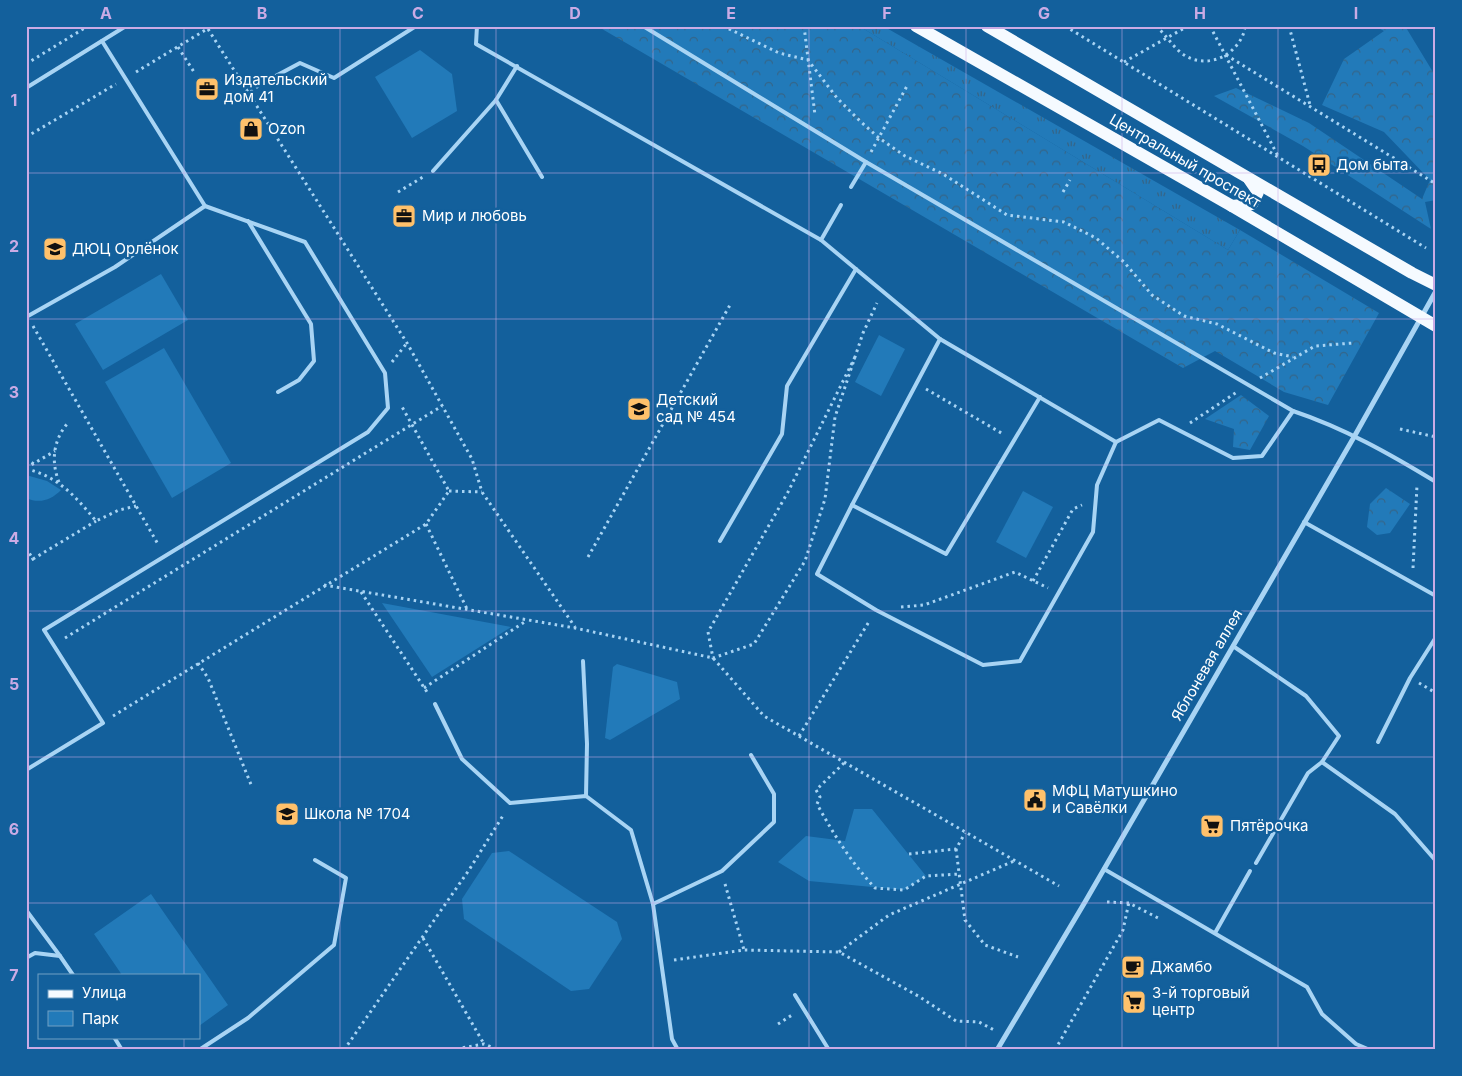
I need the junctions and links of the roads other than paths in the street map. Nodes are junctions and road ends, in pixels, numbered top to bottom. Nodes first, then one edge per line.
1 (126, 26) edge
2 (416, 26) edge
3 (477, 26) edge
4 (643, 26) edge
5 (916, 26) edge
6 (987, 26) edge
7 (102, 41) junction
8 (517, 66) junction
9 (270, 79) road end
10 (26, 88) edge
11 (496, 100) junction
12 (866, 162) junction
13 (433, 171) road end
14 (542, 177) dead end
15 (1248, 178) junction
16 (851, 187) dead end
17 (841, 205) dead end
18 (205, 206) junction
19 (1232, 206) junction
20 (248, 221) junction
21 (821, 240) junction
22 (856, 269) junction
23 (1436, 285) edge
24 (1436, 291) edge
25 (27, 315) edge
26 (1420, 318) junction
27 (1436, 326) edge
28 (940, 339) junction
29 (278, 392) dead end
30 (1040, 397) junction
31 (1293, 411) junction
32 (1354, 437) junction
33 (1116, 442) junction
34 (1436, 482) edge
35 (852, 505) junction
36 (1304, 522) junction
37 (720, 541) dead end
38 (1436, 596) edge
39 (1436, 636) edge
40 (1232, 646) junction
41 (583, 661) dead end
42 (435, 704) road end
43 (1378, 742) dead end
44 (752, 755) dead end
45 (1322, 762) junction
46 (26, 770) edge
47 (586, 796) junction
48 (315, 860) dead end
49 (1436, 861) edge
50 (1256, 863) dead end
51 (1104, 869) junction
52 (1250, 872) dead end
53 (653, 904) junction
54 (26, 910) edge
55 (1215, 933) junction
56 (60, 956) junction
57 (26, 958) edge
58 (72, 974) edge
59 (794, 995) dead end
60 (115, 1038) edge
61 (1356, 1044) junction
62 (122, 1050) edge
63 (199, 1050) edge
64 (678, 1050) edge
65 (829, 1050) edge
66 (997, 1050) edge
67 (1355, 1050) edge
68 (1370, 1050) edge

1 - 7 lane
2 - 9 lane
3 - 8 lane
4 - 12 lane
5 - 19 main road, Центральный проспект
6 - 15 main road, Центральный проспект
7 - 10 lane
7 - 18 lane
8 - 11 lane
8 - 21 lane
11 - 13 lane
11 - 14 lane
12 - 16 lane
12 - 31 lane
15 - 19 main road
15 - 23 main road, Центральный проспект
17 - 21 lane
18 - 20 lane
18 - 25 lane
19 - 26 main road, Центральный проспект
20 - 29 lane
20 - 46 lane
21 - 22 lane
22 - 28 lane
22 - 37 lane
24 - 26 street, Яблоневая аллея
26 - 27 main road, Центральный проспект
26 - 32 street, Яблоневая аллея
28 - 30 lane
28 - 35 lane
30 - 33 lane
30 - 35 lane
31 - 32 lane
31 - 33 lane
32 - 34 lane
32 - 36 street, Яблоневая аллея
33 - 35 lane
36 - 38 lane
36 - 40 street, Яблоневая аллея
39 - 43 lane
40 - 45 lane
40 - 51 street, Яблоневая аллея
41 - 47 lane
42 - 47 lane
44 - 53 lane
45 - 49 lane
45 - 50 lane
47 - 53 lane
48 - 63 lane
51 - 55 lane
51 - 66 street, Яблоневая аллея
52 - 55 lane
53 - 64 lane
54 - 56 lane
55 - 61 lane
56 - 57 lane
56 - 58 lane
59 - 65 lane
60 - 62 lane
61 - 67 lane
61 - 68 lane

